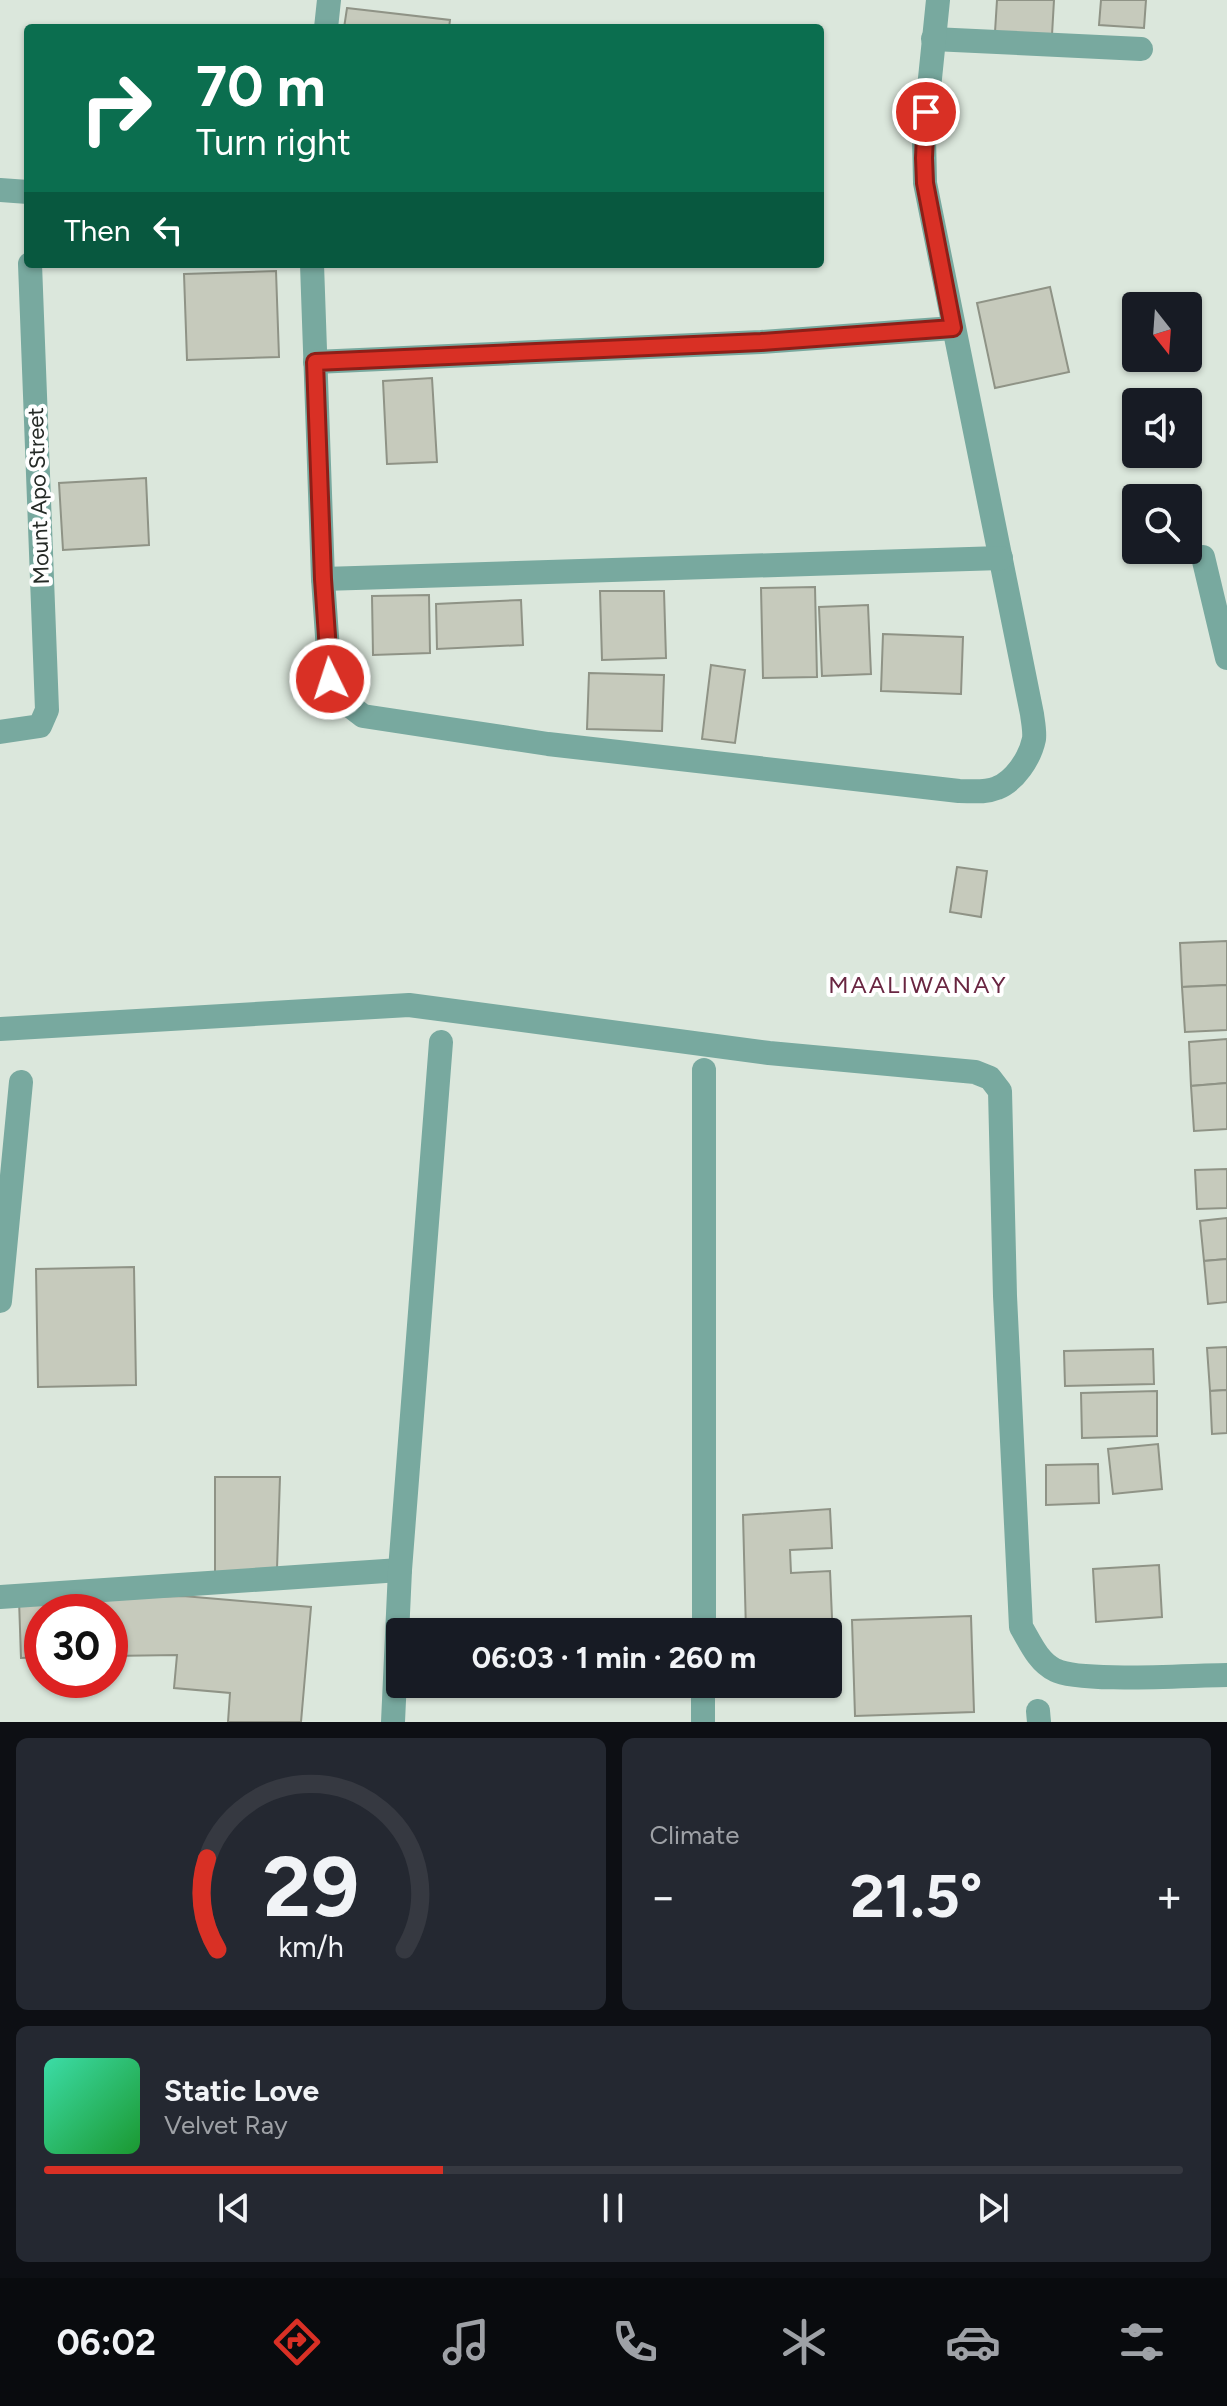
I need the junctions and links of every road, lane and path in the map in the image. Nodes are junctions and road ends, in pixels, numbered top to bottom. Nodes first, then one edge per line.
1 (329, 0) edge
2 (938, 0) edge
3 (326, 24) edge
4 (933, 39) junction
5 (1141, 49) dead end
6 (0, 190) edge
7 (24, 192) edge
8 (30, 268) edge
9 (312, 268) edge
10 (953, 328) junction
11 (315, 362) junction
12 (1203, 557) dead end
13 (1001, 558) junction
14 (323, 579) junction
15 (1223, 628) edge
16 (1227, 658) edge
17 (0, 732) edge
18 (0, 1029) edge
19 (441, 1042) dead end
20 (704, 1070) dead end
21 (21, 1082) dead end
22 (0, 1301) edge
23 (400, 1570) junction
24 (0, 1597) edge
25 (704, 1618) edge
26 (1227, 1675) edge
27 (703, 1698) edge
28 (393, 1722) edge
29 (703, 1722) edge

1 - 3 street
2 - 4 street
4 - 5 street
4 - 10 street
6 - 7 street
8 - 17 street, Mount Apo Street
9 - 11 street
10 - 11 street
10 - 13 street
11 - 14 street
12 - 15 street
13 - 14 street
13 - 14 street
15 - 16 street
18 - 26 street
19 - 23 street
20 - 25 street
21 - 22 street
23 - 24 street
23 - 28 street
27 - 29 street

